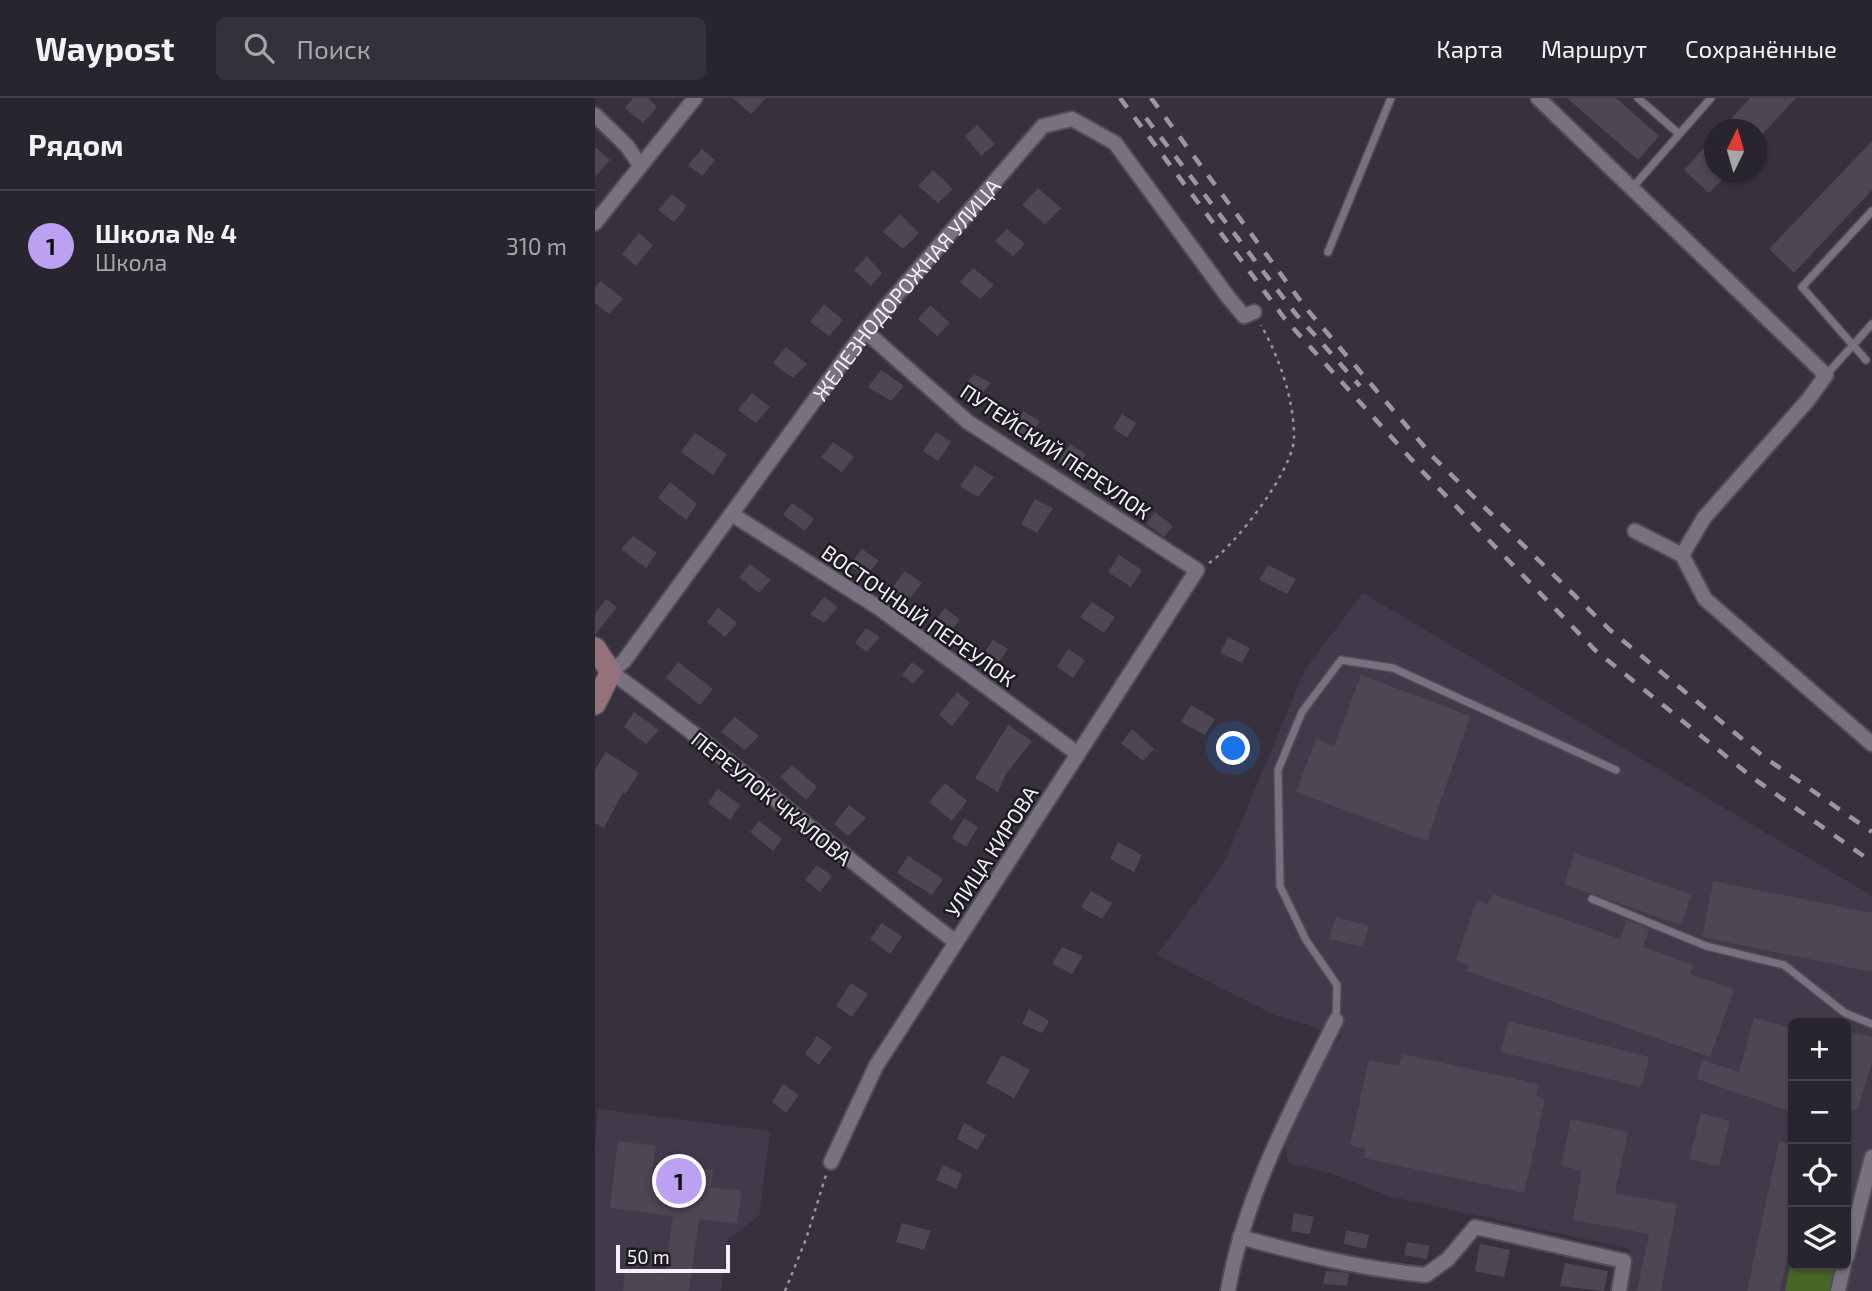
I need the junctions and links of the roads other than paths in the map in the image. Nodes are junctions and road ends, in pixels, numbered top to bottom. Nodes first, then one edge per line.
1 (695, 98) edge
2 (1391, 98) edge
3 (1538, 98) edge
4 (1638, 98) edge
5 (1710, 98) edge
6 (595, 115) edge
7 (1678, 133) junction
8 (640, 166) junction
9 (1633, 187) junction
10 (1872, 211) edge
11 (595, 223) edge
12 (1328, 252) dead end
13 (1254, 312) road end
14 (1872, 324) edge
15 (865, 331) junction
16 (1853, 345) junction
17 (1867, 360) dead end
18 (1826, 375) junction
19 (733, 515) junction
20 (1635, 531) dead end
21 (1682, 555) junction
22 (1197, 570) joint
23 (595, 648) edge
24 (611, 672) junction
25 (595, 704) edge
26 (1872, 744) edge
27 (1078, 754) junction
28 (1616, 770) dead end
29 (1592, 899) dead end
30 (956, 942) junction
31 (1336, 1020) joint
32 (1872, 1024) edge
33 (1872, 1157) edge
34 (831, 1162) road end
35 (1240, 1237) junction
36 (1851, 1239) edge
37 (1843, 1270) edge
38 (1229, 1291) edge
39 (1619, 1291) edge
40 (1838, 1291) edge

1 - 8 street
2 - 12 lane
3 - 9 street
4 - 7 lane
5 - 7 lane
6 - 8 street
7 - 9 lane
8 - 11 street
9 - 18 street
10 - 16 lane
13 - 15 street, ЖЕЛЕЗНОДОРОЖНАЯ УЛИЦА
14 - 16 lane
15 - 19 street, ЖЕЛЕЗНОДОРОЖНАЯ УЛИЦА
15 - 22 street, ПУТЕЙСКИЙ ПЕРЕУЛОК
16 - 17 lane
16 - 18 lane
18 - 21 street
19 - 24 street, ЖЕЛЕЗНОДОРОЖНАЯ УЛИЦА
19 - 27 street, ВОСТОЧНЫЙ ПЕРЕУЛОК
20 - 21 street
21 - 26 street
22 - 27 street, УЛИЦА КИРОВА
23 - 24 street, ПЕРЕУЛОК ЧКАЛОВА
24 - 25 street, ЖЕЛЕЗНОДОРОЖНАЯ УЛИЦА
24 - 30 street, ПЕРЕУЛОК ЧКАЛОВА
27 - 30 street, УЛИЦА КИРОВА
28 - 31 lane
29 - 32 lane
30 - 34 street, УЛИЦА КИРОВА
31 - 35 street
33 - 36 street
35 - 38 street
35 - 39 street
37 - 40 street

